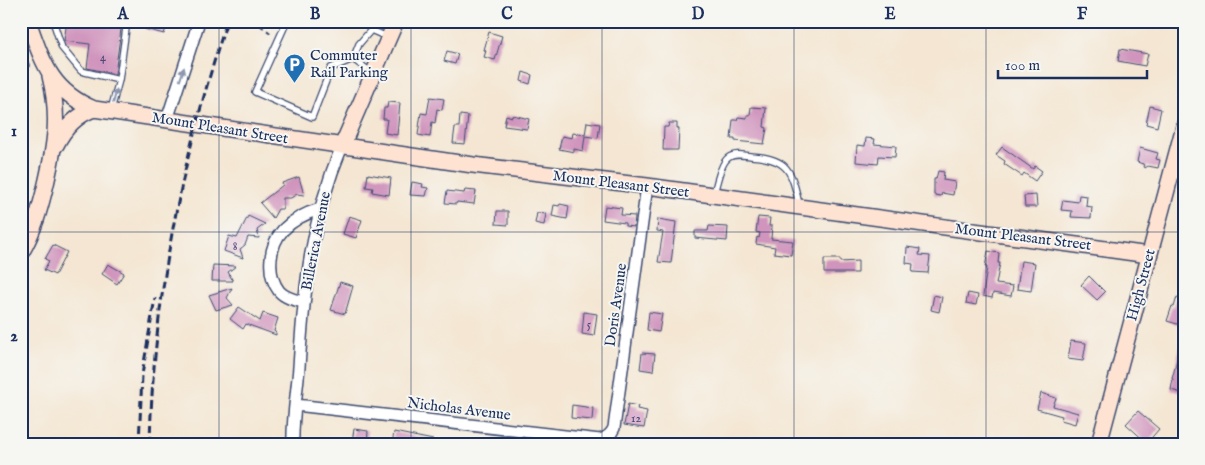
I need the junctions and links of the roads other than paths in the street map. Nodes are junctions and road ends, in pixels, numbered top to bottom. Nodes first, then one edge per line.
1 (28, 21) edge
2 (54, 21) edge
3 (127, 21) edge
4 (199, 21) edge
5 (286, 21) edge
6 (375, 21) edge
7 (396, 21) edge
8 (371, 30) junction
9 (389, 38) junction
10 (353, 59) junction
11 (50, 72) junction
12 (374, 74) junction
13 (119, 80) junction
14 (94, 108) junction
15 (111, 111) junction
16 (167, 120) junction
17 (1184, 126) edge
18 (342, 146) junction
19 (54, 149) junction
20 (647, 186) junction
21 (713, 196) junction
22 (800, 208) junction
23 (320, 209) junction
24 (21, 253) edge
25 (1149, 255) junction
26 (303, 302) junction
27 (296, 406) junction
28 (614, 428) joint
29 (293, 444) edge
30 (1099, 444) edge

1 - 11 main road
2 - 13 lane
3 - 13 lane
16 -> 4 street
5 - 10 lane
6 - 8 lane
7 - 9 main road, Billerica Avenue
8 - 9 lane
8 - 10 lane
9 - 12 main road, Billerica Avenue
10 - 12 lane
11 - 14 main road, Mount Pleasant Street
11 - 19 main road
12 - 18 main road, Billerica Avenue
15 -> 13 lane
14 - 15 main road, Mount Pleasant Street
14 - 19 main road
15 - 16 main road, Mount Pleasant Street
16 - 18 main road, Mount Pleasant Street
17 - 25 main road, High Street
18 - 20 main road, Mount Pleasant Street
18 - 23 street, Billerica Avenue
19 - 24 main road
20 - 21 main road, Mount Pleasant Street
20 - 28 street, Doris Avenue
21 - 22 main road, Mount Pleasant Street
21 - 22 lane
22 - 25 main road, Mount Pleasant Street
23 - 26 street, Billerica Avenue
23 - 26 street
25 - 30 main road, High Street
26 - 27 street, Billerica Avenue
27 - 28 street, Nicholas Avenue
27 - 29 street, Billerica Avenue

